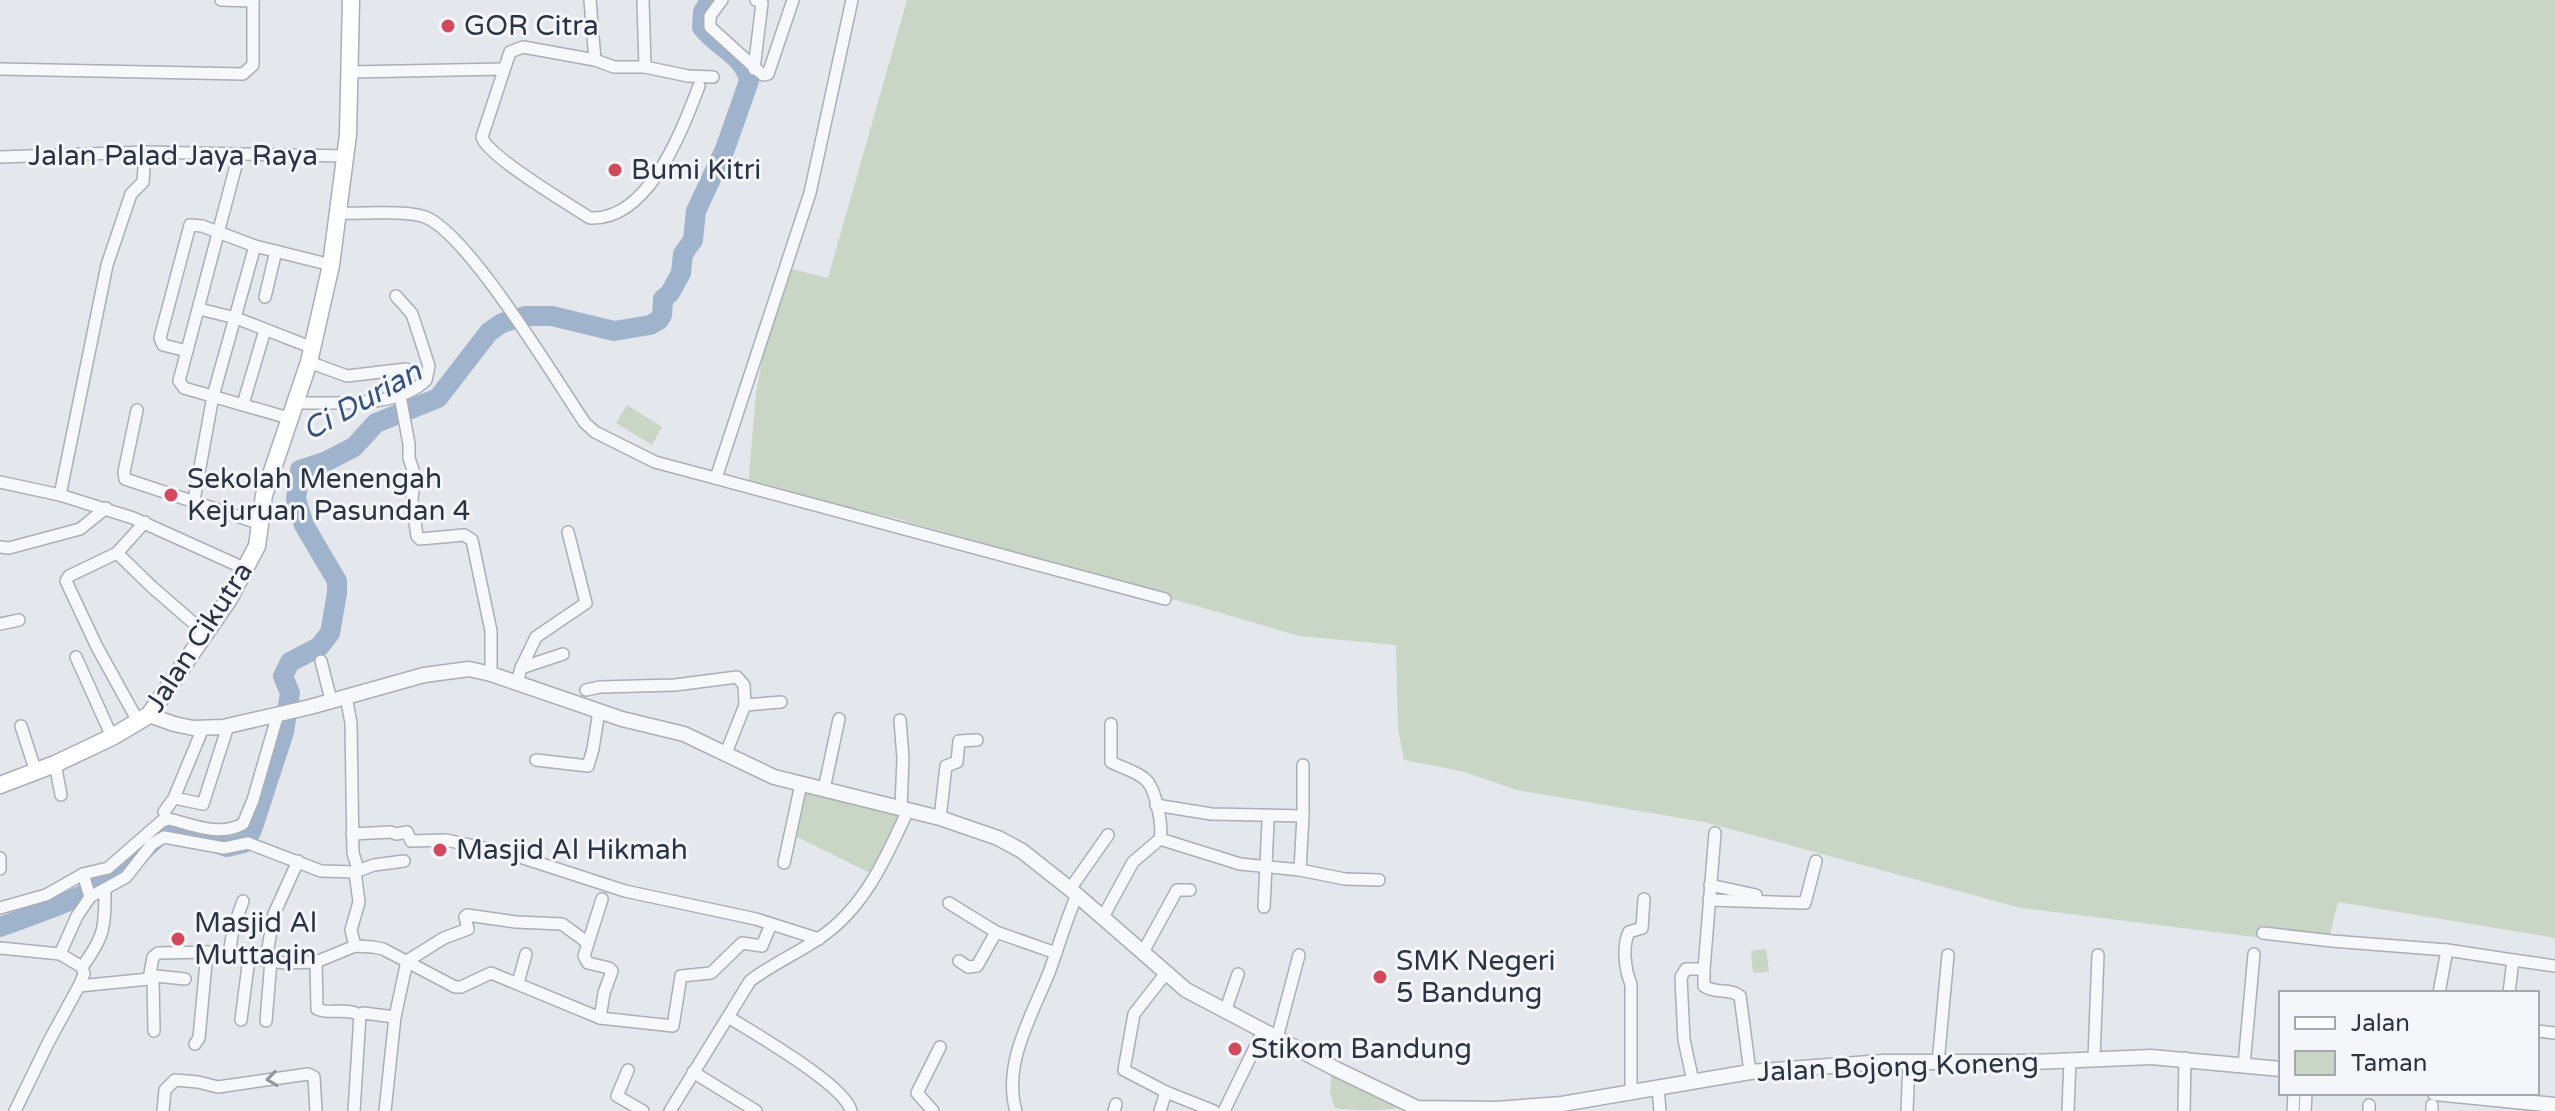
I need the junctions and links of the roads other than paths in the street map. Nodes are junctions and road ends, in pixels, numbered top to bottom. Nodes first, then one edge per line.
1 (221, 0) edge
2 (253, 0) edge
3 (351, 0) edge
4 (590, 0) edge
5 (643, 0) edge
6 (722, 0) edge
7 (756, 0) edge
8 (793, 0) edge
9 (852, 0) edge
10 (595, 60) junction
11 (645, 67) junction
12 (0, 69) edge
13 (504, 69) junction
14 (754, 69) junction
15 (351, 72) junction
16 (713, 77) dead end
17 (699, 86) dead end
18 (145, 152) junction
19 (239, 154) junction
20 (346, 156) junction
21 (0, 157) edge
22 (339, 213) junction
23 (220, 235) junction
24 (255, 246) junction
25 (276, 251) junction
26 (331, 265) junction
27 (396, 296) dead end
28 (265, 297) dead end
29 (199, 309) junction
30 (236, 318) junction
31 (265, 330) junction
32 (187, 351) junction
33 (311, 355) junction
34 (406, 369) dead end
35 (213, 396) junction
36 (401, 399) junction
37 (243, 404) junction
38 (137, 410) dead end
39 (294, 411) junction
40 (716, 478) junction
41 (0, 482) edge
42 (60, 495) junction
43 (194, 500) junction
44 (106, 508) junction
45 (145, 522) junction
46 (261, 524) junction
47 (568, 532) dead end
48 (0, 547) edge
49 (117, 553) junction
50 (246, 569) junction
51 (1165, 599) dead end
52 (19, 620) dead end
53 (0, 624) edge
54 (205, 633) junction
55 (563, 654) dead end
56 (76, 657) dead end
57 (321, 661) dead end
58 (491, 674) junction
59 (519, 676) junction
60 (586, 690) dead end
61 (338, 698) junction
62 (781, 702) dead end
63 (745, 705) junction
64 (599, 711) junction
65 (281, 713) junction
66 (144, 719) junction
67 (839, 719) dead end
68 (900, 720) dead end
69 (1111, 724) dead end
70 (21, 726) dead end
71 (228, 726) junction
72 (203, 728) junction
73 (112, 737) junction
74 (977, 740) dead end
75 (726, 753) junction
76 (536, 760) dead end
77 (55, 764) junction
78 (1303, 765) dead end
79 (36, 772) junction
80 (801, 784) junction
81 (0, 785) edge
82 (824, 789) junction
83 (61, 795) dead end
84 (174, 798) junction
85 (1156, 805) junction
86 (905, 809) junction
87 (164, 812) dead end
88 (1303, 816) junction
89 (940, 818) junction
90 (1268, 822) dead end
91 (1715, 833) dead end
92 (352, 834) junction
93 (1108, 835) dead end
94 (1160, 839) junction
95 (0, 858) edge
96 (298, 861) junction
97 (404, 861) dead end
98 (1816, 861) dead end
99 (784, 863) dead end
100 (1266, 867) junction
101 (0, 869) edge
102 (1300, 870) junction
103 (357, 871) junction
104 (1379, 880) dead end
105 (1710, 885) junction
106 (86, 887) junction
107 (105, 889) junction
108 (1190, 890) dead end
109 (1074, 892) junction
110 (602, 899) dead end
111 (1644, 899) dead end
112 (1709, 900) junction
113 (1776, 900) junction
114 (243, 901) dead end
115 (949, 903) dead end
116 (1264, 907) dead end
117 (0, 908) edge
118 (1103, 917) junction
119 (771, 924) junction
120 (996, 932) junction
121 (2263, 933) dead end
122 (819, 939) junction
123 (588, 943) junction
124 (355, 946) junction
125 (0, 948) edge
126 (2447, 950) junction
127 (207, 952) junction
128 (1143, 952) junction
129 (1056, 953) junction
130 (60, 954) junction
131 (526, 954) dead end
132 (2254, 954) dead end
133 (229, 955) junction
134 (1299, 955) dead end
135 (1948, 955) dead end
136 (2098, 955) dead end
137 (249, 958) junction
138 (268, 960) junction
139 (2513, 960) junction
140 (407, 961) junction
141 (959, 961) dead end
142 (316, 962) junction
143 (2555, 966) edge
144 (82, 967) junction
145 (1704, 969) junction
146 (1166, 973) junction
147 (1238, 974) dead end
148 (152, 978) junction
149 (185, 979) dead end
150 (518, 983) junction
151 (79, 986) junction
152 (2439, 991) edge
153 (2509, 991) edge
154 (1225, 1012) junction
155 (360, 1015) junction
156 (395, 1017) junction
157 (600, 1018) junction
158 (730, 1018) junction
159 (241, 1020) dead end
160 (266, 1021) dead end
161 (154, 1031) dead end
162 (1263, 1031) junction
163 (1277, 1038) junction
164 (195, 1044) dead end
165 (940, 1047) dead end
166 (2094, 1058) junction
167 (2185, 1058) junction
168 (2070, 1059) junction
169 (1909, 1062) junction
170 (1938, 1063) junction
171 (2244, 1065) junction
172 (2279, 1069) edge
173 (628, 1070) dead end
174 (693, 1072) junction
175 (1750, 1072) junction
176 (1690, 1082) junction
177 (1166, 1092) junction
178 (1631, 1094) junction
179 (2497, 1097) edge
180 (1656, 1101) edge
181 (2433, 1103) edge
182 (2555, 1105) edge
183 (1525, 1109) edge
184 (15, 1111) edge
185 (163, 1111) edge
186 (316, 1111) edge
187 (354, 1111) edge
188 (385, 1111) edge
189 (643, 1111) edge
190 (670, 1111) edge
191 (756, 1111) edge
192 (851, 1111) edge
193 (933, 1111) edge
194 (1016, 1111) edge
195 (1160, 1111) edge
196 (1214, 1111) edge
197 (1224, 1111) edge
198 (1907, 1111) edge
199 (2068, 1111) edge
200 (2184, 1111) edge

1 - 2 street
2 - 12 street
3 - 15 main road, Jalan Cikutra
4 - 10 street
5 - 11 street
6 - 14 street
7 - 14 street
8 - 14 street
9 - 40 street
10 - 11 street
10 - 13 street
11 - 16 street
13 - 15 street
13 - 17 street
15 - 20 main road, Jalan Cikutra
18 - 19 street, Jalan Palad Jaya Raya
18 - 21 street, Jalan Palad Jaya Raya
18 - 42 street
19 - 20 street, Jalan Palad Jaya Raya
19 - 23 street
20 - 22 main road, Jalan Cikutra
22 - 26 main road, Jalan Cikutra
22 - 40 street
23 - 24 street
23 - 29 street
23 - 32 street
24 - 25 street
24 - 30 street
25 - 26 street
25 - 28 street
26 - 33 main road, Jalan Cikutra
27 - 36 street
29 - 30 street
29 - 32 street
30 - 31 street
30 - 35 street
31 - 33 street
31 - 37 street
32 - 35 street
33 - 34 street
33 - 39 main road, Jalan Cikutra
35 - 37 street
35 - 43 street
36 - 39 street
36 - 58 street
37 - 39 street
38 - 43 street
39 - 46 main road, Jalan Cikutra
40 - 51 street
41 - 42 street
42 - 44 street
43 - 46 street
44 - 45 street
44 - 48 street
45 - 49 street
45 - 50 street
46 - 50 main road, Jalan Cikutra
47 - 59 street
49 - 54 street
49 - 66 street
50 - 54 main road, Jalan Cikutra
52 - 53 street
54 - 66 main road, Jalan Cikutra
55 - 59 street
56 - 73 street
57 - 61 street
58 - 59 street, Jalan Bojong Koneng
58 - 61 street, Jalan Bojong Koneng
59 - 64 street, Jalan Bojong Koneng
60 - 63 street
61 - 65 street, Jalan Bojong Koneng
61 - 92 street
62 - 63 street
63 - 75 street
64 - 75 street, Jalan Bojong Koneng
64 - 76 street
65 - 71 street, Jalan Bojong Koneng
65 - 106 street
66 - 72 street, Jalan Bojong Koneng
66 - 73 main road, Jalan Cikutra
67 - 82 street
68 - 86 street
69 - 85 street
70 - 79 street
71 - 72 street, Jalan Bojong Koneng
71 - 84 street
72 - 84 street
73 - 77 main road, Jalan Cikutra
74 - 89 street
75 - 80 street, Jalan Bojong Koneng
77 - 79 main road, Jalan Cikutra
77 - 83 street
78 - 88 street
79 - 81 main road, Jalan Cikutra
80 - 82 street, Jalan Bojong Koneng
80 - 99 street
82 - 86 street, Jalan Bojong Koneng
84 - 87 street
85 - 88 street
85 - 94 street
86 - 89 street, Jalan Bojong Koneng
86 - 122 street
88 - 102 street
89 - 109 street, Jalan Bojong Koneng
90 - 100 street
91 - 105 street
92 - 103 street
92 - 119 street
93 - 109 street
94 - 100 street
94 - 118 street
95 - 101 street
96 - 103 street
96 - 107 street
96 - 138 street
97 - 103 street
98 - 113 street
100 - 102 street
100 - 116 street
102 - 104 street
103 - 124 street
105 - 112 street
105 - 113 street
106 - 107 street
106 - 117 street
106 - 130 street
107 - 144 street
108 - 128 street
109 - 118 street, Jalan Bojong Koneng
109 - 129 street
110 - 123 street
111 - 178 street
112 - 113 street
112 - 145 street
114 - 133 street
115 - 120 street
118 - 128 street, Jalan Bojong Koneng
119 - 122 street
119 - 157 street
120 - 129 street
120 - 141 street
121 - 126 street
122 - 158 street
123 - 140 street
123 - 157 street
124 - 140 street
124 - 142 street
125 - 130 street
126 - 139 street
126 - 152 street
127 - 133 street
127 - 148 street
127 - 164 street
128 - 146 street, Jalan Bojong Koneng
129 - 194 street
130 - 144 street
131 - 150 street
132 - 171 street
133 - 137 street
134 - 163 street
135 - 170 street
136 - 166 street
137 - 138 street
137 - 159 street
138 - 142 street
138 - 160 street
139 - 143 street
139 - 153 street
140 - 150 street
140 - 156 street
142 - 155 street
144 - 151 street
145 - 175 street
145 - 176 street
146 - 154 street, Jalan Bojong Koneng
146 - 177 street
147 - 154 street
148 - 149 street
148 - 151 street
148 - 161 street
150 - 157 street
151 - 184 street
154 - 162 street, Jalan Bojong Koneng
155 - 156 street
155 - 187 street
156 - 188 street
158 - 174 street
158 - 192 street
162 - 163 street, Jalan Bojong Koneng
162 - 197 street
163 - 183 street, Jalan Bojong Koneng
165 - 193 street
166 - 167 street, Jalan Bojong Koneng
166 - 168 street, Jalan Bojong Koneng
167 - 171 street, Jalan Bojong Koneng
167 - 200 street
168 - 170 street, Jalan Bojong Koneng
168 - 199 street
169 - 170 street, Jalan Bojong Koneng
169 - 175 street, Jalan Bojong Koneng
169 - 198 street
171 - 172 street, Jalan Bojong Koneng
173 - 189 street
174 - 190 street
174 - 191 street
175 - 176 street, Jalan Bojong Koneng
176 - 180 street, Jalan Bojong Koneng
177 - 195 street
177 - 196 street
178 - 180 street, Jalan Bojong Koneng
178 - 183 street, Jalan Bojong Koneng
179 - 181 street
179 - 182 street
186 -> 185 street

